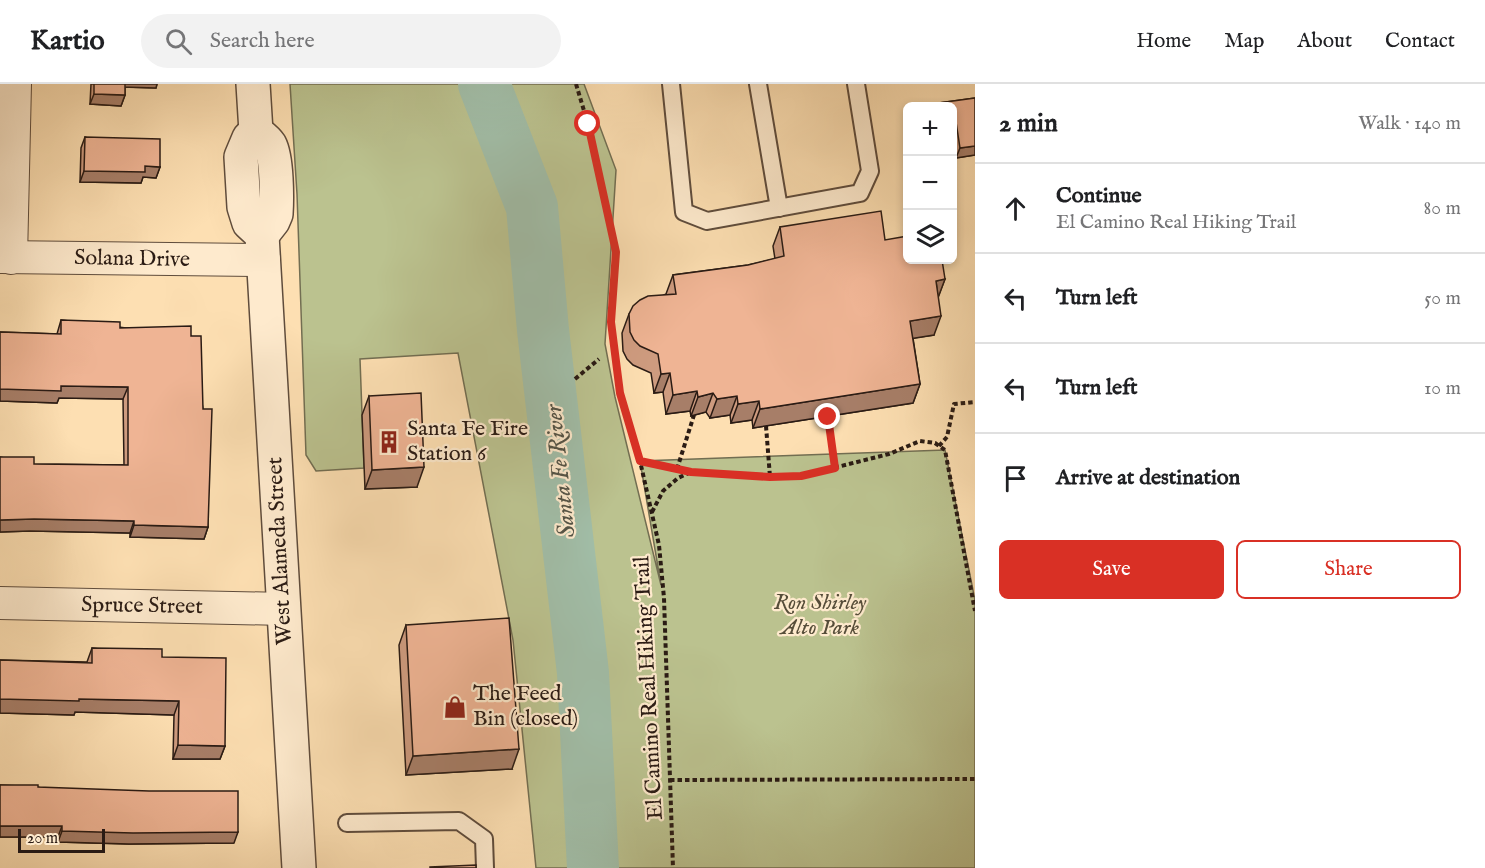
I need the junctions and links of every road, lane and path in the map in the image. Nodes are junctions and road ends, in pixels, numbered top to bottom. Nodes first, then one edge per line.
1 (15, 84) edge
2 (253, 84) edge
3 (576, 84) edge
4 (671, 84) edge
5 (758, 84) edge
6 (856, 84) edge
7 (779, 208) junction
8 (263, 247) junction
9 (5, 258) edge
10 (599, 359) dead end
11 (575, 379) dead end
12 (975, 402) edge
13 (694, 415) edge
14 (828, 417) edge
15 (766, 426) edge
16 (939, 446) junction
17 (640, 461) junction
18 (835, 468) junction
19 (677, 469) junction
20 (691, 472) junction
21 (770, 477) junction
22 (652, 512) junction
23 (0, 603) edge
24 (284, 609) junction
25 (975, 611) edge
26 (975, 779) edge
27 (670, 780) junction
28 (347, 823) dead end
29 (299, 868) edge
30 (485, 868) edge
31 (673, 868) edge

1 - 9 street
2 - 8 street
3 - 17 path, El Camino Real Hiking Trail
4 - 7 lane
5 - 7 lane
6 - 7 lane
8 - 9 street, Solana Drive
8 - 24 street, West Alameda Street
10 - 11 path
12 - 16 path
13 - 19 path
14 - 18 path
15 - 21 path
16 - 18 path
16 - 25 path
17 - 19 path
17 - 22 path, El Camino Real Hiking Trail
18 - 21 path
19 - 20 path
20 - 21 path
20 - 22 path
22 - 27 path, El Camino Real Hiking Trail
23 - 24 street, Spruce Street
24 - 29 street, West Alameda Street
26 - 27 path
27 - 31 path, El Camino Real Hiking Trail
28 - 30 lane

